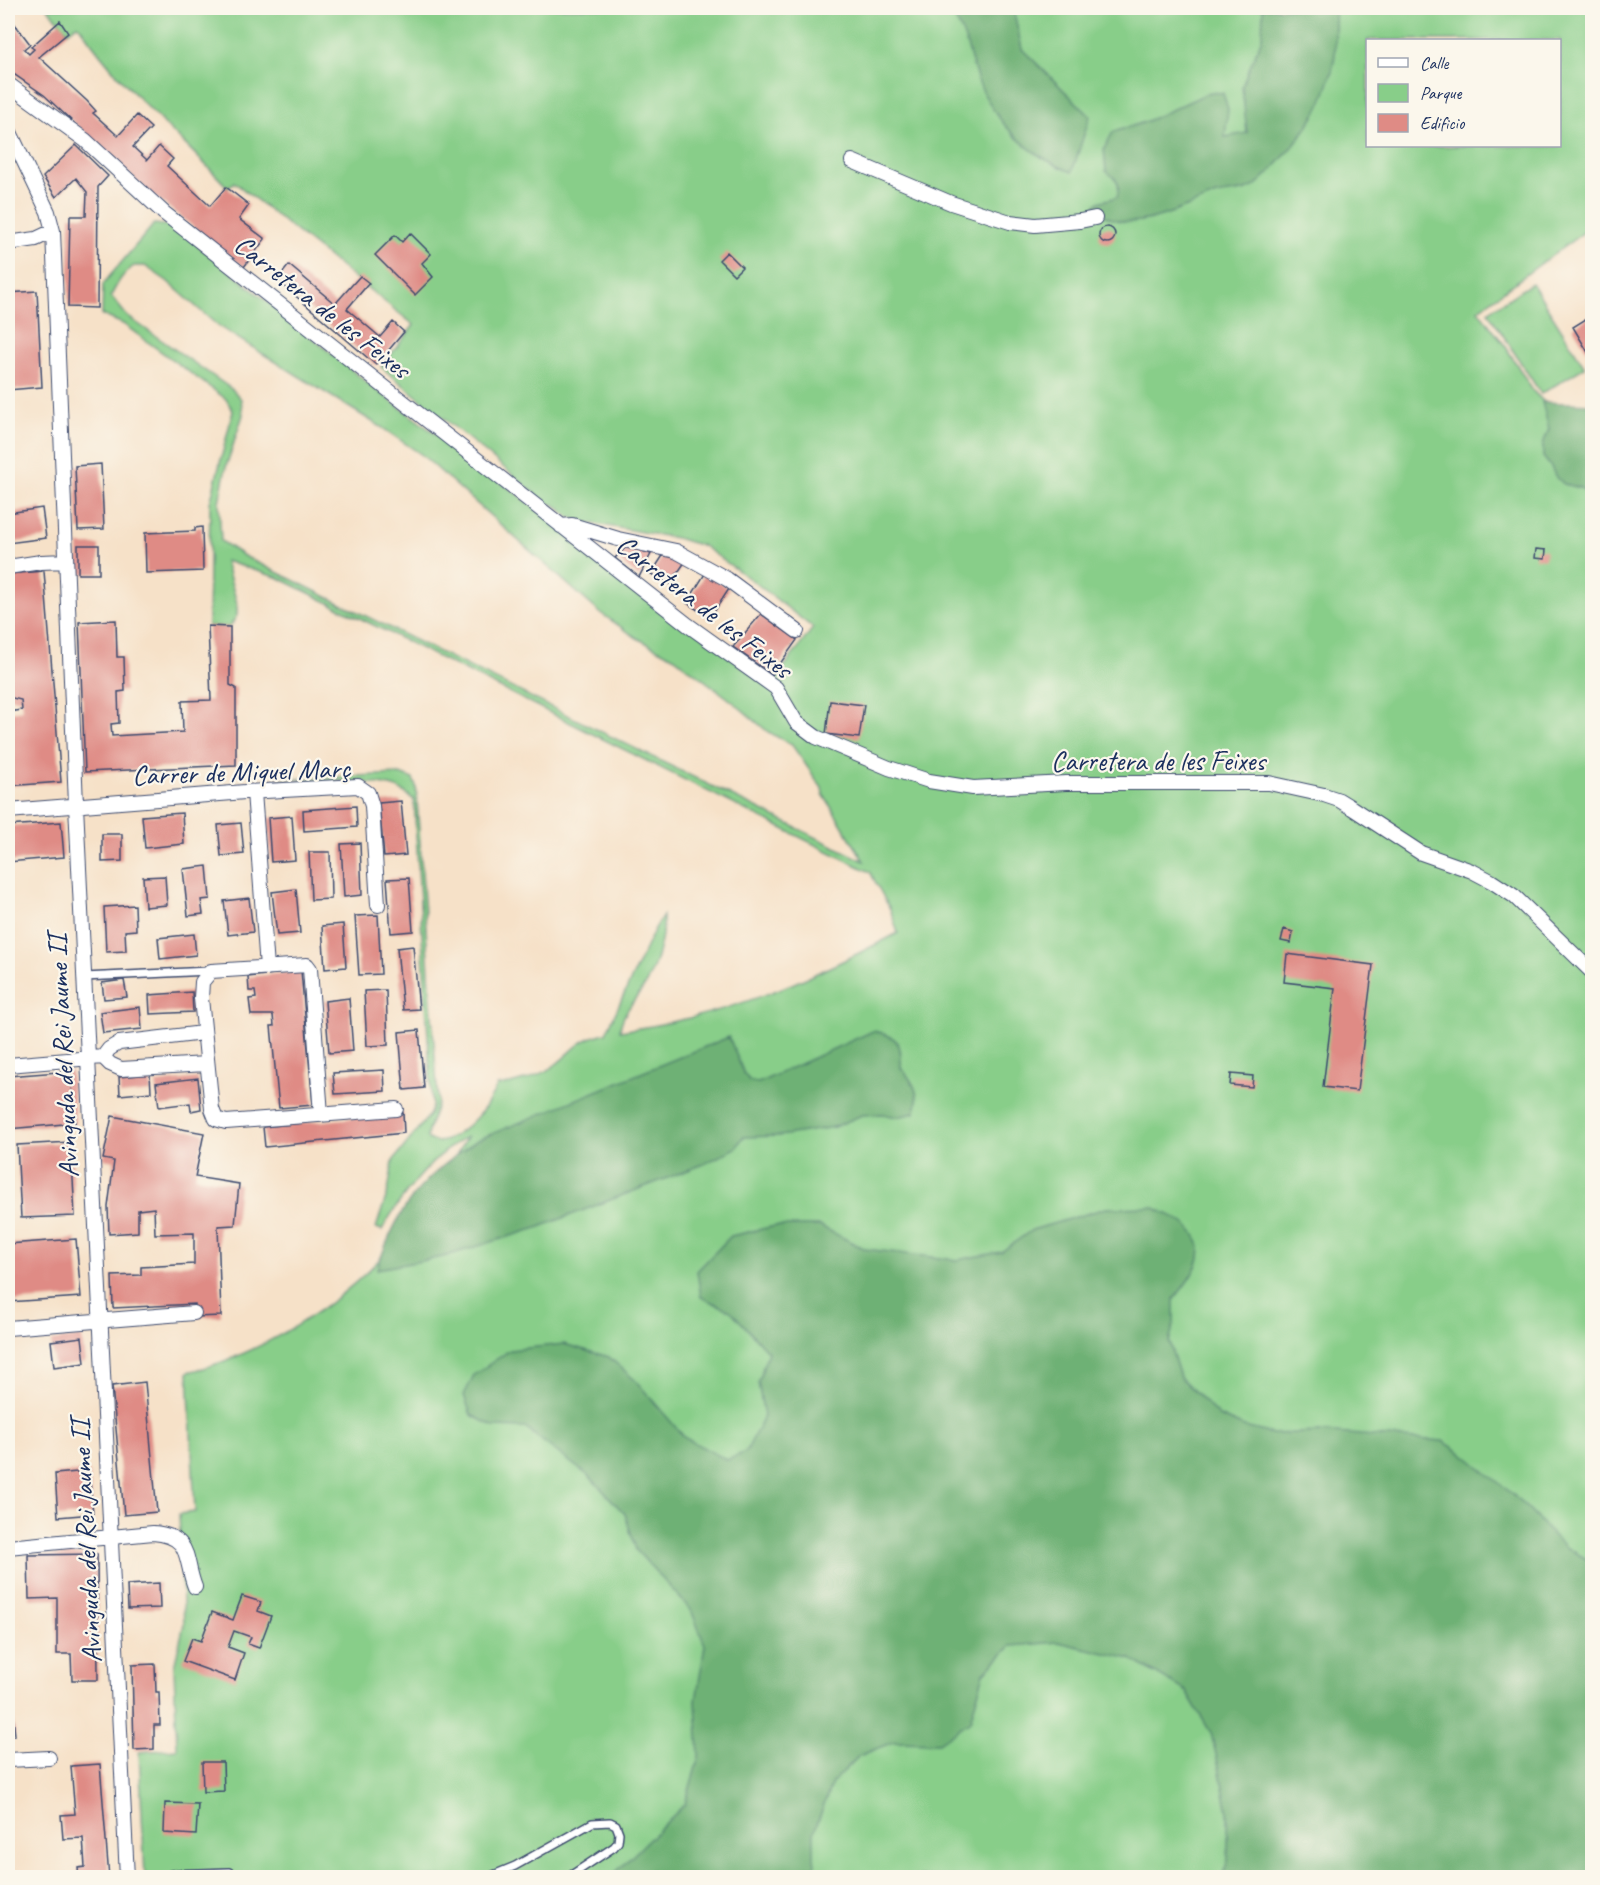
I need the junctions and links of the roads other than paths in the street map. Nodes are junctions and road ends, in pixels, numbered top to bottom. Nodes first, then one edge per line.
1 (8, 84) edge
2 (8, 128) edge
3 (852, 160) dead end
4 (1095, 218) dead end
5 (53, 231) junction
6 (8, 243) edge
7 (561, 526) junction
8 (66, 561) junction
9 (8, 567) edge
10 (798, 632) dead end
11 (254, 792) junction
12 (76, 805) junction
13 (8, 812) edge
14 (378, 905) dead end
15 (267, 968) junction
16 (211, 970) junction
17 (1593, 972) edge
18 (84, 976) junction
19 (203, 1033) junction
20 (103, 1057) junction
21 (88, 1058) junction
22 (206, 1064) junction
23 (8, 1065) edge
24 (396, 1109) dead end
25 (321, 1114) junction
26 (194, 1313) dead end
27 (100, 1320) junction
28 (8, 1328) edge
29 (110, 1538) junction
30 (8, 1547) edge
31 (195, 1587) dead end
32 (48, 1758) dead end
33 (8, 1760) edge
34 (171, 1874) dead end
35 (127, 1878) edge
36 (238, 1878) edge
37 (486, 1878) edge
38 (567, 1878) edge

1 - 7 street, Carretera de les Feixes
2 - 5 street, Avinguda del Rei Jaume II
3 - 4 street
5 - 6 street
5 - 8 street, Avinguda del Rei Jaume II
7 - 10 street
7 - 17 street, Carretera de les Feixes
8 - 9 street
8 - 12 street, Avinguda del Rei Jaume II
11 - 12 street, Carrer de Miquel Març
11 - 14 street, Carrer de Miquel Març
11 - 15 street
12 - 13 street, Carrer de Miquel Març
12 - 18 street, Avinguda del Rei Jaume II
15 - 16 street
15 - 25 street
16 - 18 lane
16 - 19 street
18 - 21 street, Avinguda del Rei Jaume II
19 - 20 street
19 - 22 street
20 - 21 street
20 - 22 street
21 - 23 street
21 - 27 street, Avinguda del Rei Jaume II
22 - 25 street
24 - 25 street
26 - 27 street
27 - 28 street
27 - 29 street, Avinguda del Rei Jaume II
29 - 30 street
29 - 31 street
29 - 35 street, Avinguda del Rei Jaume II
32 - 33 street
34 - 36 lane
37 - 38 lane

